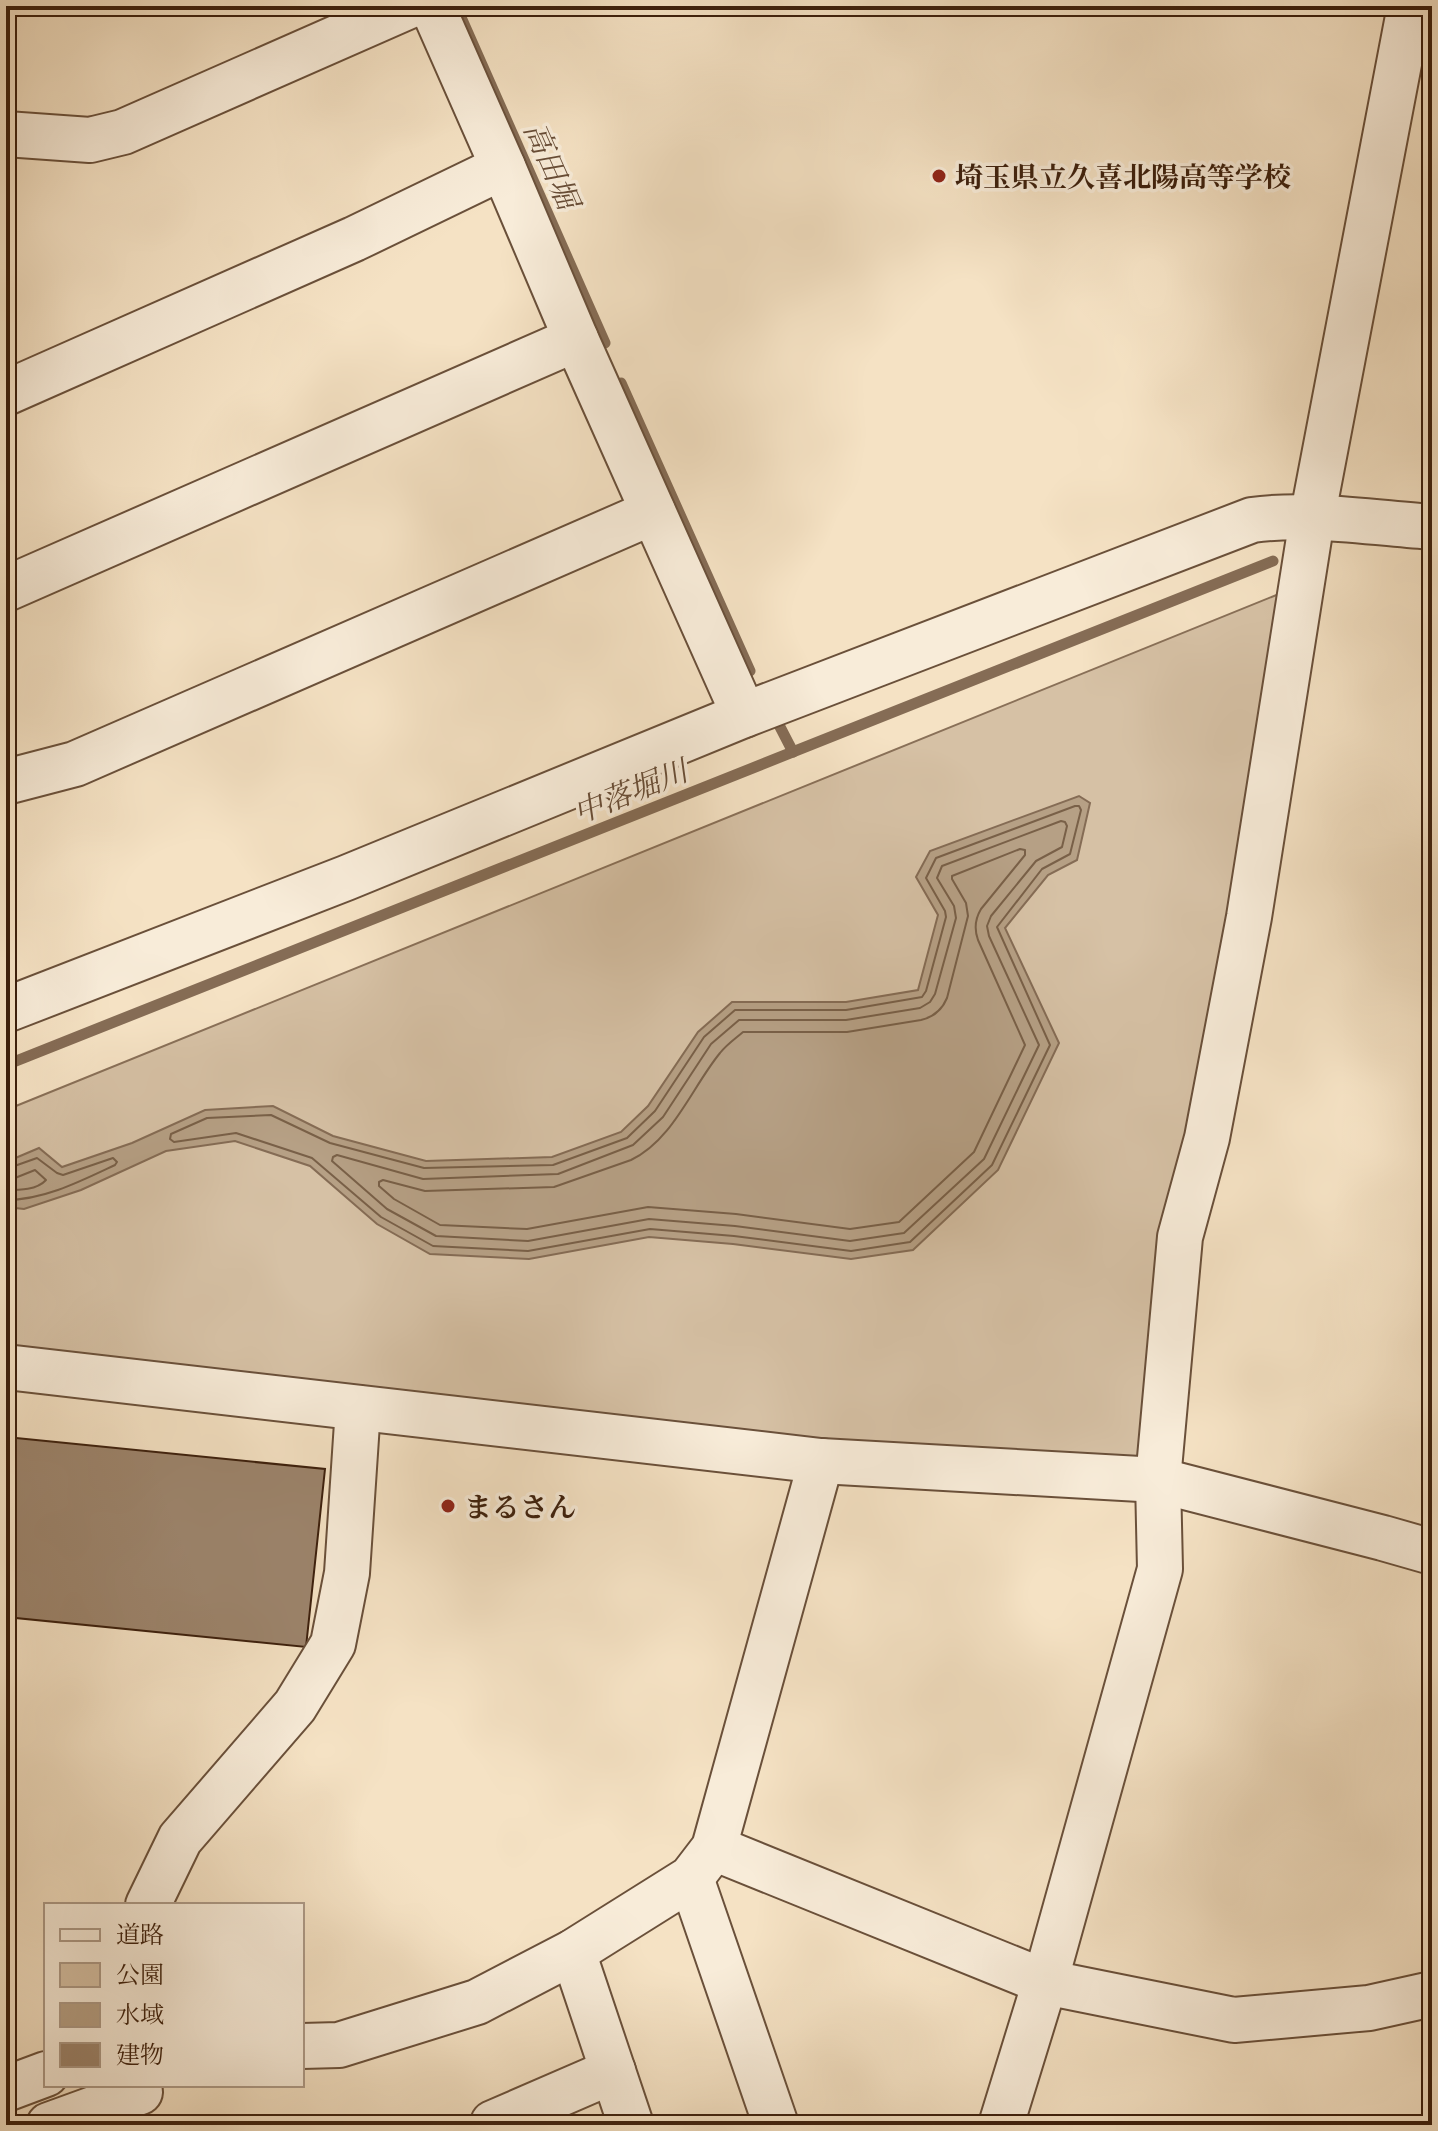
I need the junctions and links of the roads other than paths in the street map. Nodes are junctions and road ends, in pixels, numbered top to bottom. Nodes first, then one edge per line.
1 (409, 6) edge
2 (432, 6) edge
3 (1410, 6) edge
4 (6, 134) edge
5 (503, 167) junction
6 (576, 339) junction
7 (6, 393) edge
8 (653, 512) junction
9 (1312, 519) junction
10 (1432, 527) edge
11 (6, 589) edge
12 (744, 715) junction
13 (6, 782) edge
14 (6, 1010) edge
15 (6, 1367) edge
16 (358, 1408) junction
17 (821, 1461) junction
18 (1158, 1480) junction
19 (1432, 1552) edge
20 (702, 1863) junction
21 (149, 1903) edge
22 (573, 1952) junction
23 (1045, 1982) junction
24 (1432, 1994) edge
25 (304, 2046) edge
26 (613, 2071) junction
27 (44, 2075) edge
28 (6, 2089) edge
29 (144, 2101) edge
30 (49, 2125) edge
31 (494, 2125) edge
32 (631, 2125) edge
33 (776, 2125) edge
34 (1001, 2125) edge

1 - 4 street
2 - 5 street
3 - 9 street
5 - 6 street
5 - 7 street
6 - 8 street
6 - 11 street
8 - 12 street
8 - 13 street
9 - 10 street
9 - 12 street
9 - 18 street
12 - 14 street
15 - 16 street
16 - 17 street
16 - 21 street
17 - 18 street
17 - 20 street
18 - 19 street
18 - 23 street
20 - 22 street
20 - 23 street
20 - 33 street
22 - 25 street
22 - 26 street
23 - 24 street
23 - 34 street
26 - 31 street
26 - 32 street
27 - 28 street
29 - 30 street

